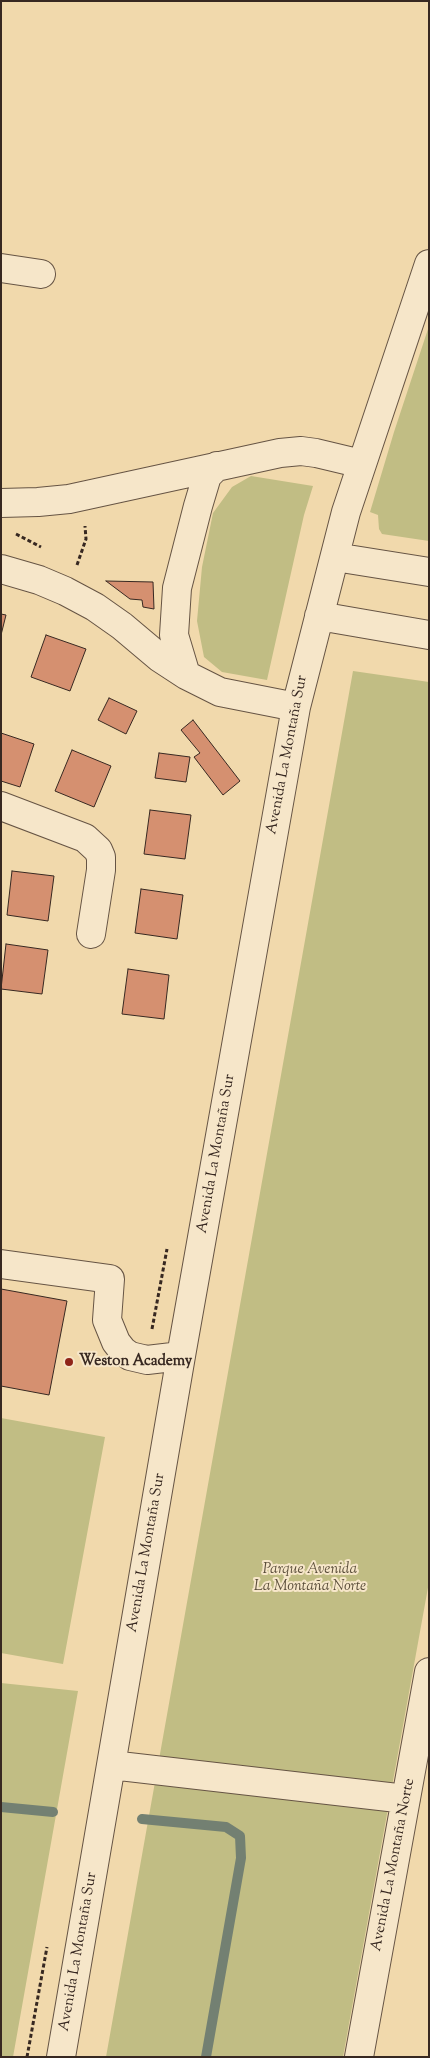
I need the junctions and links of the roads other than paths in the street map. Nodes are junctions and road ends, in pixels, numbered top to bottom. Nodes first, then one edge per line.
1 (429, 264) edge
2 (1, 268) edge
3 (41, 274) dead end
4 (362, 464) junction
5 (217, 466) junction
6 (1, 502) edge
7 (335, 557) junction
8 (1, 569) edge
9 (429, 572) edge
10 (319, 616) junction
11 (429, 635) edge
12 (186, 675) junction
13 (296, 707) junction
14 (1, 806) edge
15 (91, 934) dead end
16 (1, 1264) edge
17 (181, 1356) junction
18 (429, 1672) edge
19 (111, 1765) junction
20 (406, 1799) junction
21 (61, 2057) edge
22 (359, 2057) edge

1 - 4 street, Avenida La Montaña Sur
2 - 3 street
4 - 5 street
4 - 7 street, Avenida La Montaña Sur
5 - 6 street
5 - 12 street
7 - 9 street
7 - 10 street, Avenida La Montaña Sur
8 - 12 street
10 - 11 street
10 - 13 street, Avenida La Montaña Sur
12 - 13 street
13 - 17 street, Avenida La Montaña Sur
14 - 15 street
16 - 17 street
17 - 19 street, Avenida La Montaña Sur
18 - 20 street, Avenida La Montaña Norte
19 - 20 street
19 - 21 street, Avenida La Montaña Sur
20 - 22 street, Avenida La Montaña Norte

